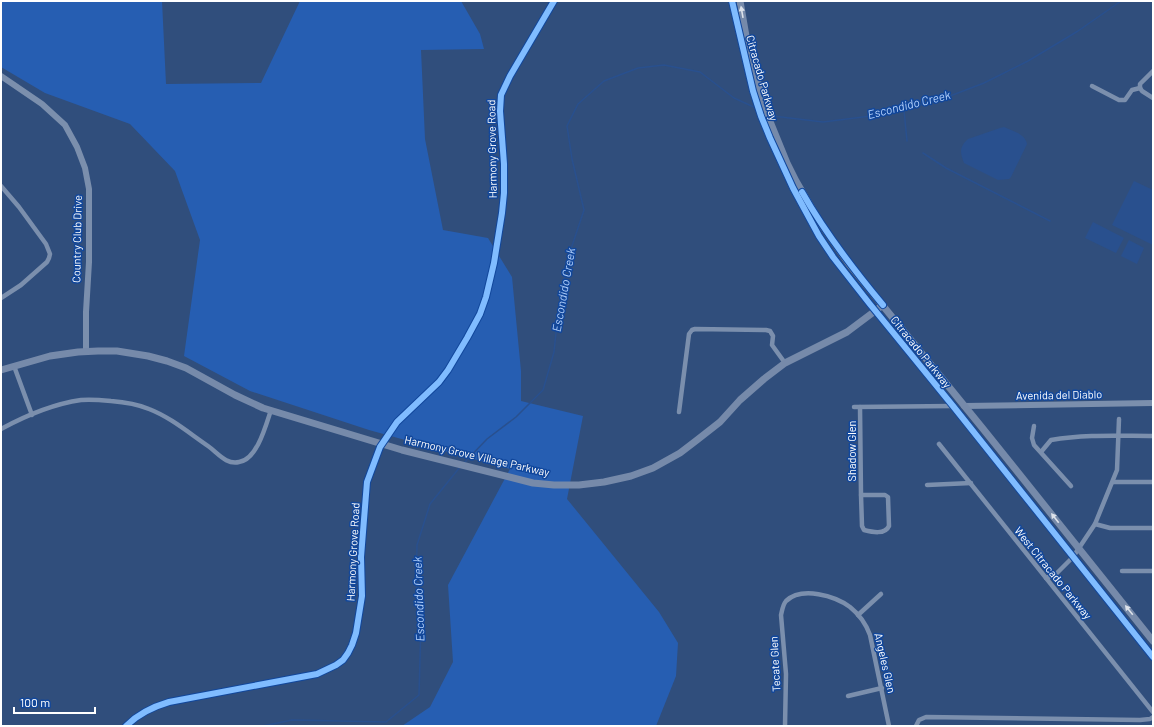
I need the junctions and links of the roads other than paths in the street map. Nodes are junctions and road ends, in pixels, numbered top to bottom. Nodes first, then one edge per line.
1 (554, 1) edge
2 (732, 1) edge
3 (740, 1) edge
4 (1153, 71) edge
5 (1, 76) edge
6 (1092, 86) dead end
7 (1140, 88) junction
8 (756, 91) junction
9 (1153, 98) edge
10 (784, 162) junction
11 (1, 186) edge
12 (1, 298) edge
13 (883, 305) junction
14 (875, 311) junction
15 (86, 352) junction
16 (785, 363) junction
17 (14, 366) junction
18 (1, 370) edge
19 (1153, 403) edge
20 (953, 406) junction
21 (964, 406) junction
22 (854, 407) dead end
23 (860, 407) junction
24 (271, 410) junction
25 (679, 412) dead end
26 (32, 415) junction
27 (1119, 419) dead end
28 (978, 423) junction
29 (1034, 426) dead end
30 (1, 428) edge
31 (1118, 436) junction
32 (1153, 436) edge
33 (382, 444) junction
34 (939, 444) dead end
35 (1041, 452) junction
36 (1113, 482) junction
37 (1153, 482) edge
38 (971, 483) junction
39 (927, 485) dead end
40 (1071, 486) dead end
41 (861, 495) junction
42 (1095, 524) junction
43 (1153, 528) edge
44 (1079, 549) junction
45 (1073, 557) junction
46 (1122, 571) dead end
47 (1153, 571) edge
48 (1046, 578) junction
49 (881, 594) dead end
50 (786, 601) joint
51 (858, 614) junction
52 (1153, 641) edge
53 (1153, 657) edge
54 (882, 688) junction
55 (848, 696) dead end
56 (1153, 712) edge
57 (1153, 718) edge
58 (126, 726) edge
59 (785, 726) edge
60 (889, 726) edge
61 (916, 726) edge

1 - 33 street, Harmony Grove Road
2 - 8 main road, Citracado Parkway
8 -> 3 main road, Citracado Parkway
4 - 7 street
5 - 15 street, Country Club Drive
6 - 7 street
7 - 9 street
8 - 10 main road, Citracado Parkway
10 - 13 main road, Citracado Parkway
10 - 14 main road, Citracado Parkway
11 - 12 street
13 - 14 main road, Harmony Grove Village Parkway
13 - 21 main road, Citracado Parkway
14 - 16 main road, Harmony Grove Village Parkway
14 - 20 main road, Citracado Parkway
15 - 17 main road
15 - 24 main road, Harmony Grove Village Parkway
16 - 25 street
16 - 33 main road, Harmony Grove Village Parkway
17 - 18 main road
17 - 26 street
19 - 21 street, Avenida del Diablo
20 - 23 street
20 - 28 main road
20 - 45 main road, Citracado Parkway
21 - 28 main road, Citracado Parkway
22 - 23 street
23 - 41 street, Shadow Glen
24 - 26 street
24 - 33 main road, Harmony Grove Village Parkway
26 - 30 street
27 - 31 street
44 -> 28 main road, Citracado Parkway
29 - 35 street
31 - 32 street
31 - 35 street
31 - 36 street
33 - 58 street, Harmony Grove Road
34 - 38 street, West Citracado Parkway
35 - 40 street
36 - 37 street
36 - 42 street
38 - 39 street
38 - 48 street, West Citracado Parkway
41 - 41 street, Shadow Glen
42 - 43 street
42 - 44 street
44 - 45 street
52 -> 44 main road, Citracado Parkway
45 - 48 street
45 - 53 main road, Citracado Parkway
46 - 47 street
48 - 56 street, West Citracado Parkway
49 - 51 street
50 - 51 street, Angeles Glen
50 - 59 street, Tecate Glen
51 - 54 street, Angeles Glen
54 - 55 street
54 - 60 street, Angeles Glen
57 - 61 street

